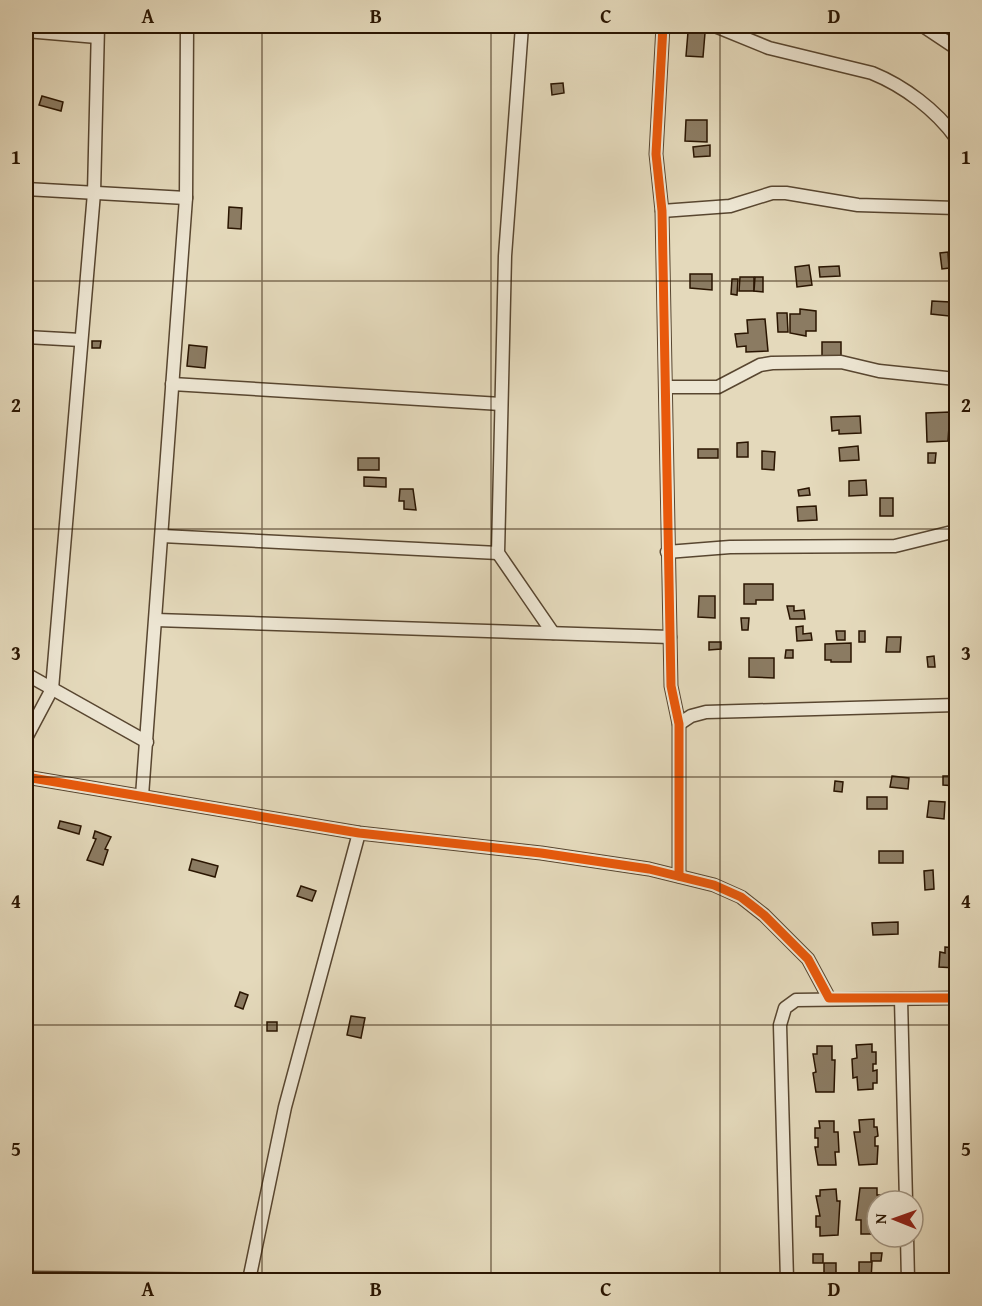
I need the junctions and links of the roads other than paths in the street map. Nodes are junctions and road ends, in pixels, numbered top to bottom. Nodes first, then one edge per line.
1 (187, 26) edge
2 (522, 26) edge
3 (663, 26) edge
4 (715, 26) edge
5 (922, 26) edge
6 (26, 31) edge
7 (98, 31) edge
8 (957, 48) edge
9 (957, 138) edge
10 (26, 189) edge
11 (94, 193) junction
12 (186, 198) junction
13 (957, 208) edge
14 (662, 211) junction
15 (26, 337) edge
16 (81, 340) junction
17 (957, 380) edge
18 (172, 384) junction
19 (667, 387) junction
20 (501, 404) junction
21 (957, 414) edge
22 (957, 531) edge
23 (162, 536) junction
24 (667, 552) junction
25 (498, 553) junction
26 (156, 620) junction
27 (553, 633) junction
28 (670, 637) junction
29 (26, 674) edge
30 (52, 689) junction
31 (957, 705) edge
32 (679, 724) junction
33 (26, 738) edge
34 (147, 742) junction
35 (26, 777) edge
36 (142, 796) junction
37 (359, 833) junction
38 (679, 876) junction
39 (829, 998) junction
40 (957, 998) edge
41 (901, 999) junction
42 (906, 1189) edge
43 (907, 1249) edge
44 (26, 1278) edge
45 (250, 1280) edge
46 (787, 1281) edge
47 (908, 1281) edge

1 - 12 street
2 - 20 street
3 - 14 street
4 - 9 street
5 - 8 street
6 - 7 street
7 - 11 street
10 - 11 street
11 - 12 street
11 - 16 street
12 - 18 street
13 - 14 street
14 - 19 street
15 - 16 street
16 - 30 street
17 - 19 street
17 - 21 street
18 - 20 street
18 - 23 street
19 - 24 street
20 - 25 street
22 - 24 street
23 - 25 street
23 - 26 street
24 - 28 street
25 - 27 street
26 - 27 street
26 - 34 street
27 - 28 street
28 - 32 street
29 - 30 street
30 - 33 street
30 - 34 street
31 - 32 street
32 - 38 street
34 - 36 street
35 - 36 street
36 - 37 street
37 - 38 street
37 - 45 street
38 - 39 street
39 - 41 street
39 - 46 street
40 - 41 street
41 - 42 street
43 - 47 street
44 - 45 street

